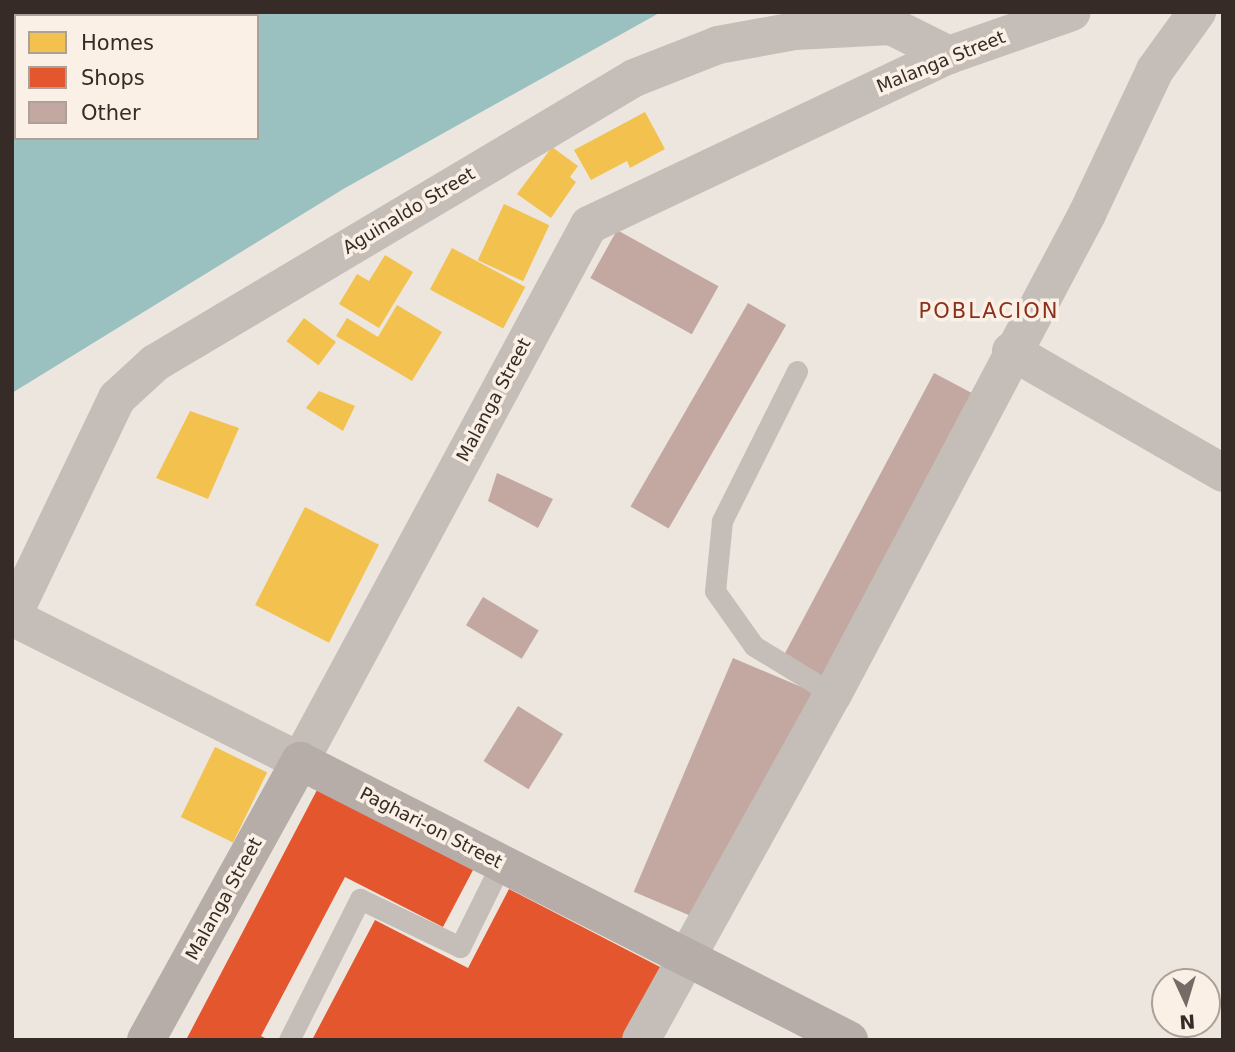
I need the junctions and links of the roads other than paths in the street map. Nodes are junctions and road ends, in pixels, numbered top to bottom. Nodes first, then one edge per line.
1 (1072, 12) edge
2 (1197, 12) edge
3 (949, 55) junction
4 (1011, 351) junction
5 (797, 371) dead end
6 (1223, 473) edge
7 (12, 617) edge
8 (833, 694) junction
9 (300, 761) junction
10 (501, 864) junction
11 (684, 958) junction
12 (146, 1040) edge
13 (289, 1040) edge
14 (641, 1040) edge
15 (849, 1040) edge

1 - 3 street, Malanga Street
2 - 4 street
3 - 7 street, Aguinaldo Street
3 - 9 street, Malanga Street
4 - 6 street
4 - 8 street
5 - 8 lane
7 - 9 street, Paghari-on Street
8 - 11 street
9 - 10 street, Paghari-on Street
9 - 12 street, Malanga Street
10 - 11 street, Paghari-on Street
10 - 13 lane
11 - 14 street
11 - 15 street, Paghari-on Street

